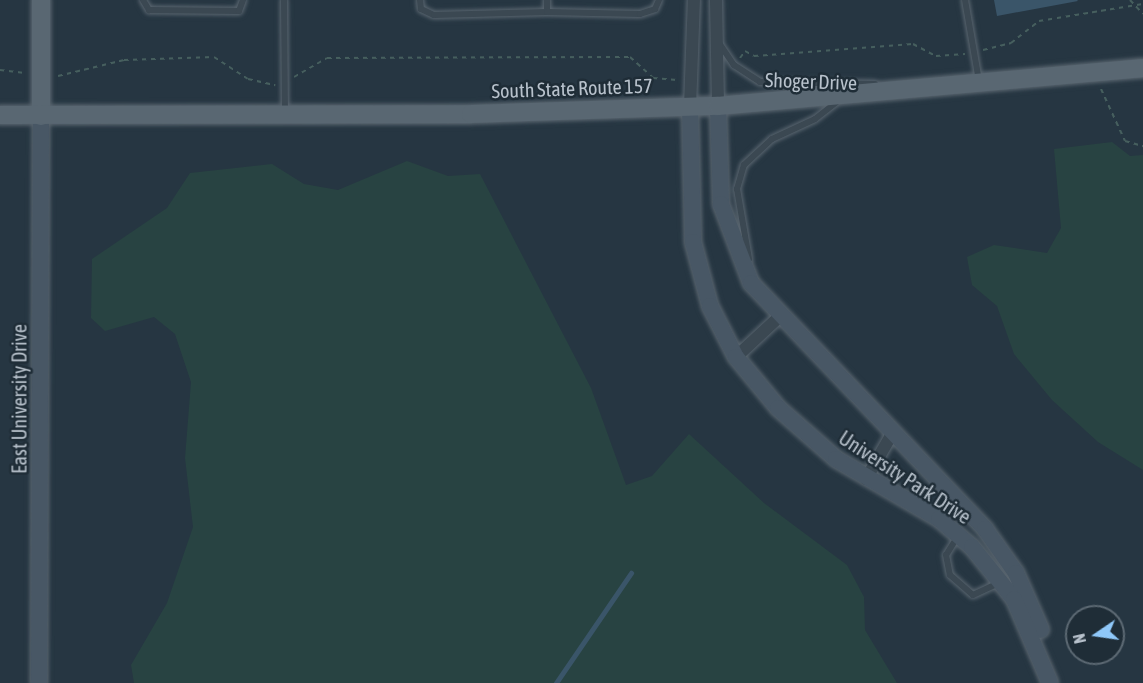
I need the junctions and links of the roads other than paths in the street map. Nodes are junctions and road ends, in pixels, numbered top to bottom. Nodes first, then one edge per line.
1 (41, 0) edge
2 (144, 0) edge
3 (243, 0) edge
4 (284, 0) edge
5 (420, 0) edge
6 (547, 0) edge
7 (659, 0) edge
8 (694, 0) edge
9 (716, 0) edge
10 (965, 0) edge
11 (547, 12) junction
12 (716, 38) junction
13 (1143, 68) edge
14 (980, 85) junction
15 (923, 90) junction
16 (842, 98) junction
17 (718, 106) junction
18 (690, 107) junction
19 (285, 114) junction
20 (0, 115) edge
21 (41, 116) junction
22 (751, 283) junction
23 (779, 317) junction
24 (736, 357) junction
25 (892, 434) junction
26 (866, 479) junction
27 (958, 536) junction
28 (1001, 581) junction
29 (39, 683) edge
30 (1052, 683) edge

1 - 21 main road
2 - 3 lane
4 - 19 lane
5 - 11 lane
6 - 11 lane
7 - 11 lane
8 - 18 street
9 - 12 street
10 - 14 lane
12 - 15 lane, Shoger Drive
12 - 17 street
13 - 14 main road, South State Route 157
14 - 15 main road, South State Route 157
15 - 16 main road, South State Route 157
16 - 17 main road, South State Route 157
16 - 22 lane
17 - 18 main road, South State Route 157
17 - 22 street, University Park Drive
18 - 19 main road, South State Route 157
18 - 24 street, University Park Drive
19 - 21 main road, South State Route 157
20 - 21 main road, South State Route 157
21 - 29 street, East University Drive
22 - 23 street, University Park Drive
23 - 24 street
23 - 25 street, University Park Drive
24 - 26 street, University Park Drive
25 - 26 street
25 - 30 street, University Park Drive
26 - 27 street, University Park Drive
27 - 28 street, University Park Drive
27 - 28 lane
28 - 30 street, University Park Drive

